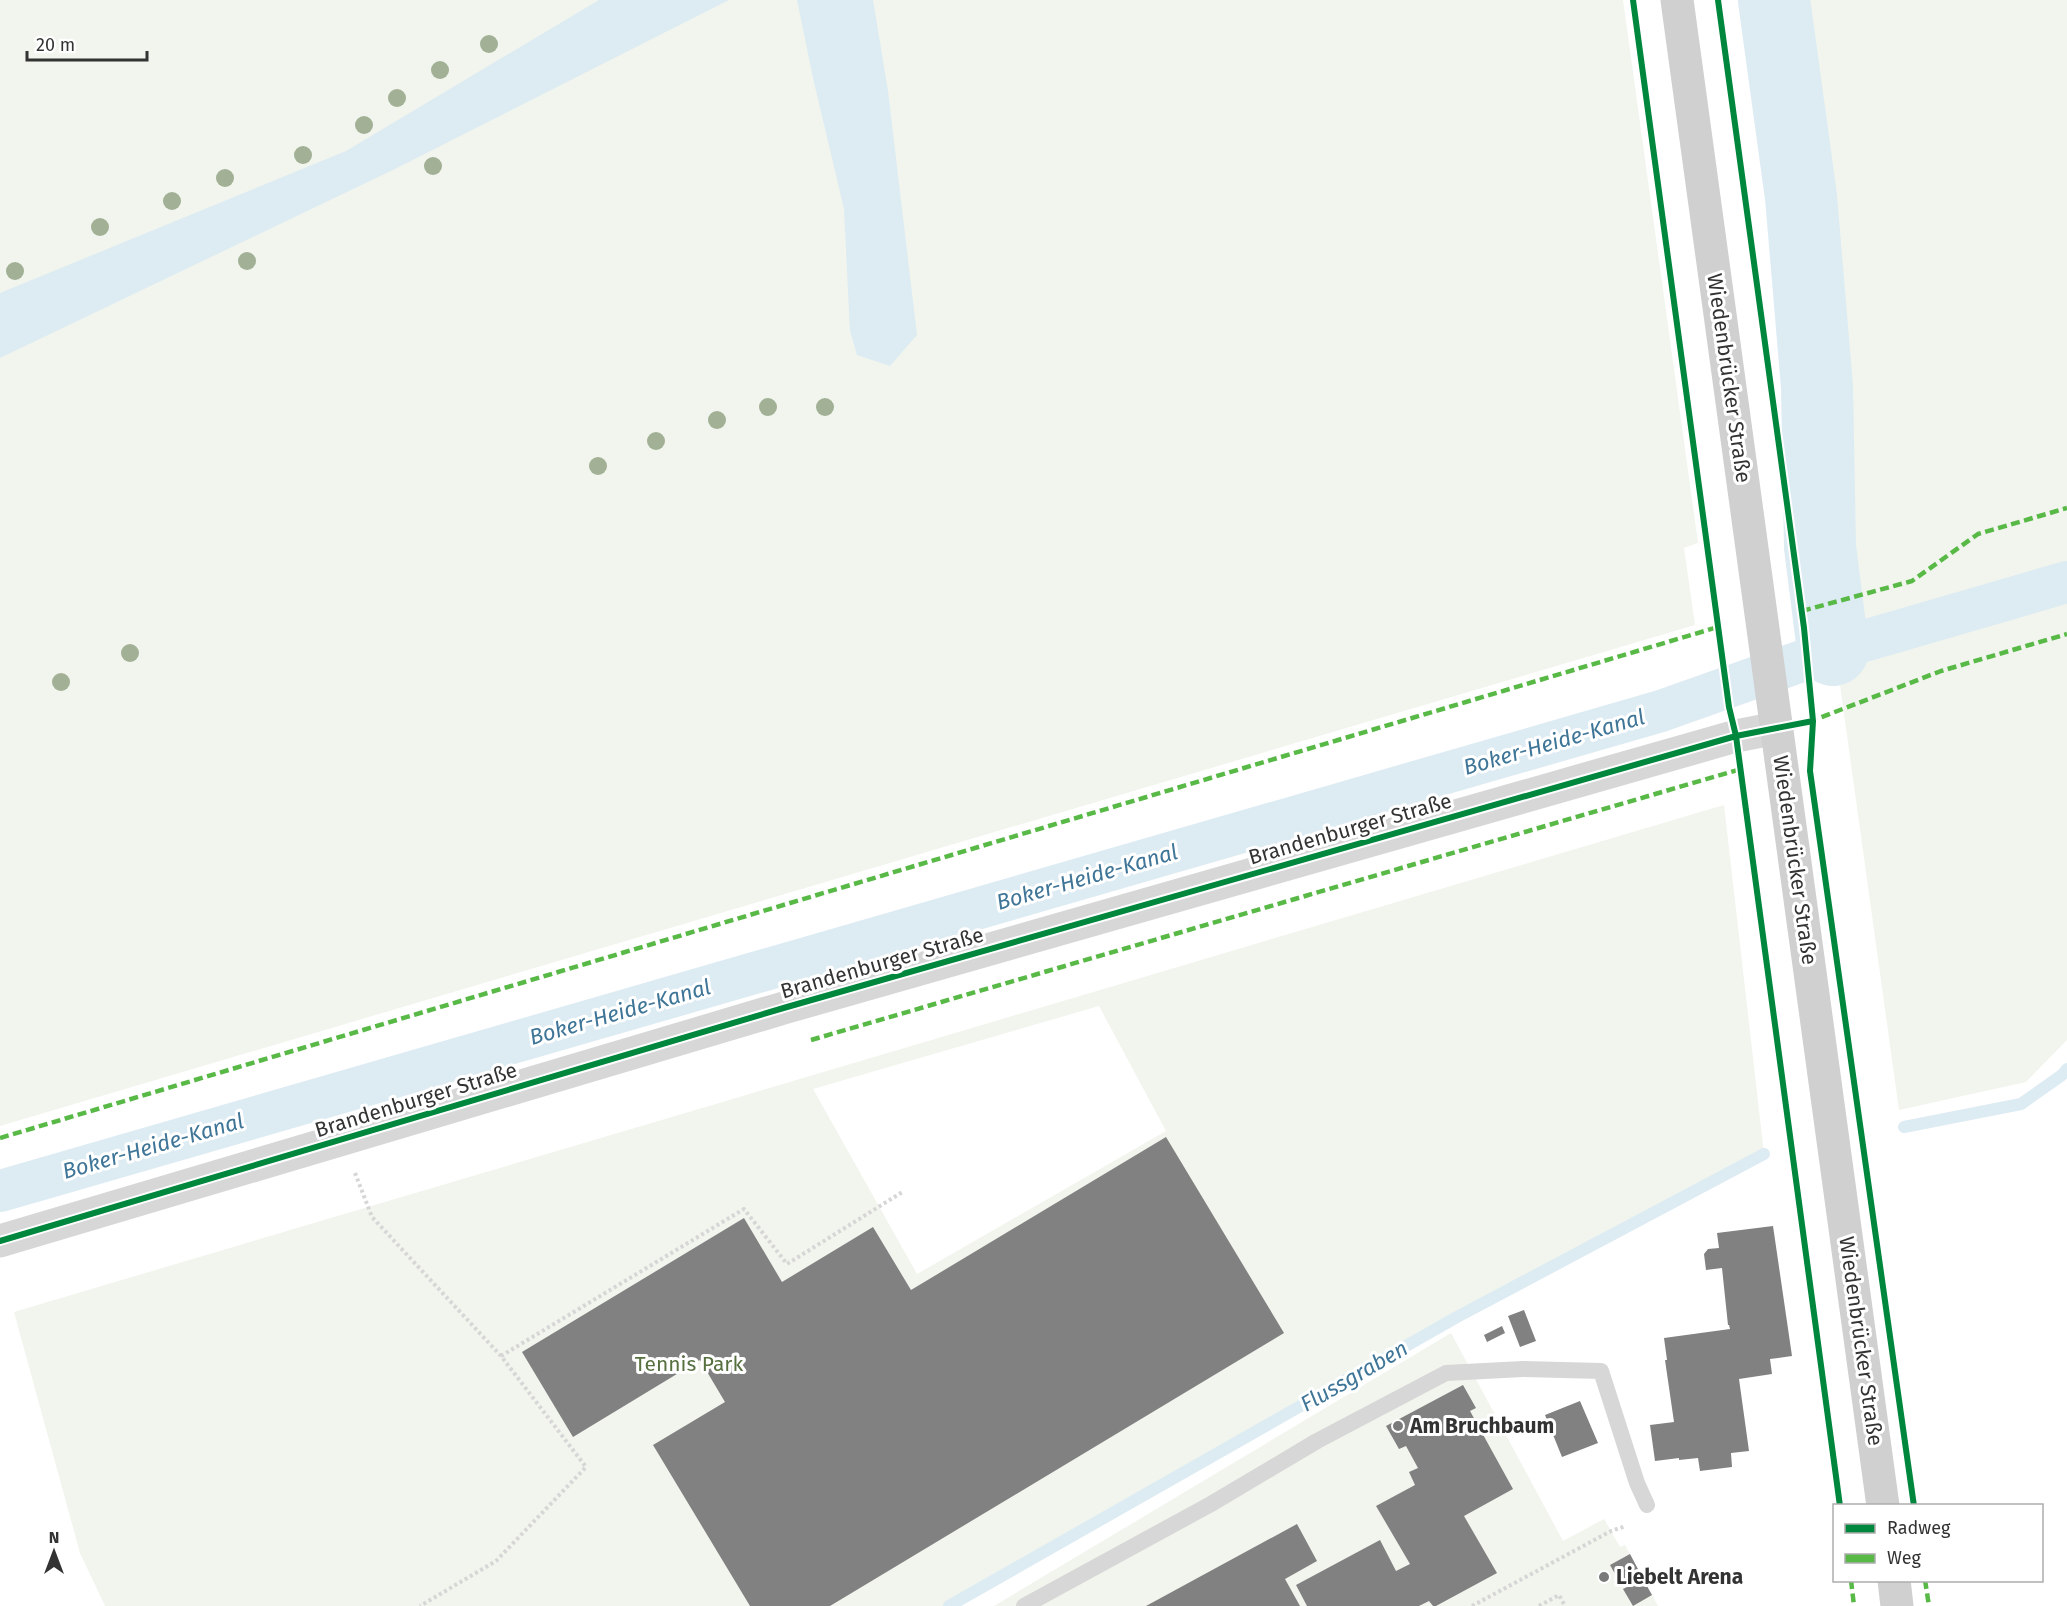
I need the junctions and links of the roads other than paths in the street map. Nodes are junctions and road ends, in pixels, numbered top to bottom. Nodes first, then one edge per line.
1 (1677, 0) edge
2 (1777, 728) junction
3 (0, 1241) edge
4 (1883, 1504) edge
5 (1647, 1505) dead end
6 (1894, 1582) edge
7 (1024, 1606) edge
8 (1897, 1606) edge

1 - 2 street, Wiedenbrücker Straße
2 - 3 street, Brandenburger Straße
2 - 4 street, Wiedenbrücker Straße
5 - 7 lane
6 - 8 street

